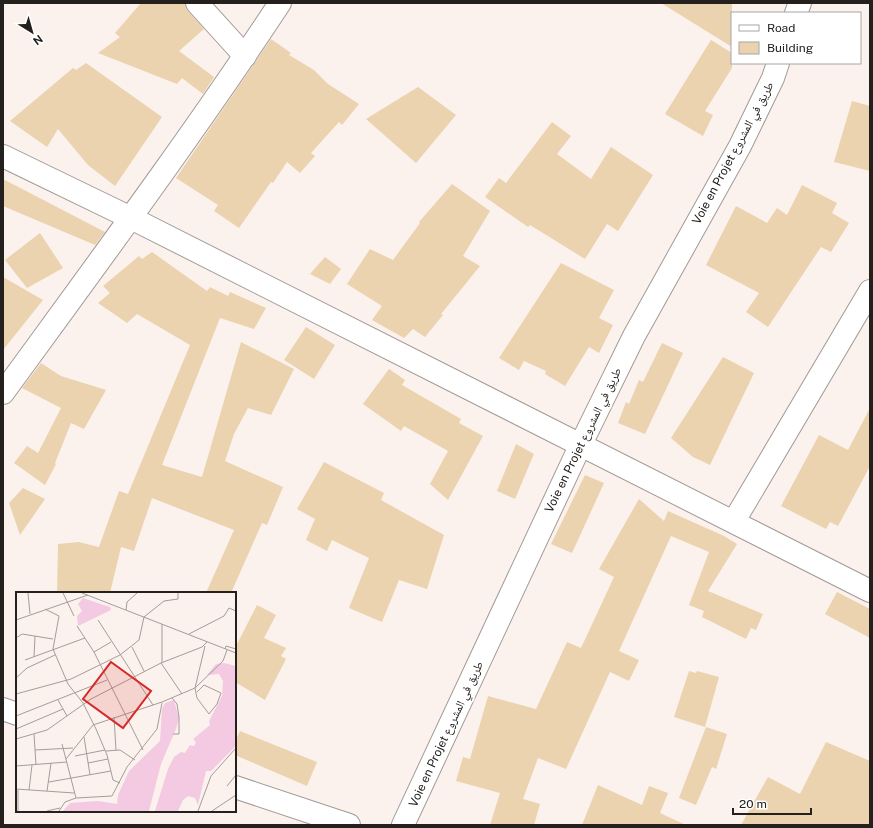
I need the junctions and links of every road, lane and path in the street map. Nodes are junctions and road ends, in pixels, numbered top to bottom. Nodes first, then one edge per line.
1 (197, 3) edge
2 (280, 3) edge
3 (245, 56) junction
4 (778, 64) edge
5 (3, 156) edge
6 (131, 218) junction
7 (870, 290) edge
8 (3, 393) edge
9 (581, 444) junction
10 (734, 521) junction
11 (870, 591) edge
12 (3, 709) edge
13 (16, 714) edge
14 (236, 787) edge
15 (349, 825) edge
16 (404, 825) edge

1 - 3 street
2 - 3 street
3 - 6 street
4 - 9 street, Voie en Projet طريق في المشروع
5 - 6 street
6 - 8 street
6 - 9 street
7 - 10 street
9 - 10 street
9 - 16 street, Voie en Projet طريق في المشروع
10 - 11 street
12 - 13 street
14 - 15 street

